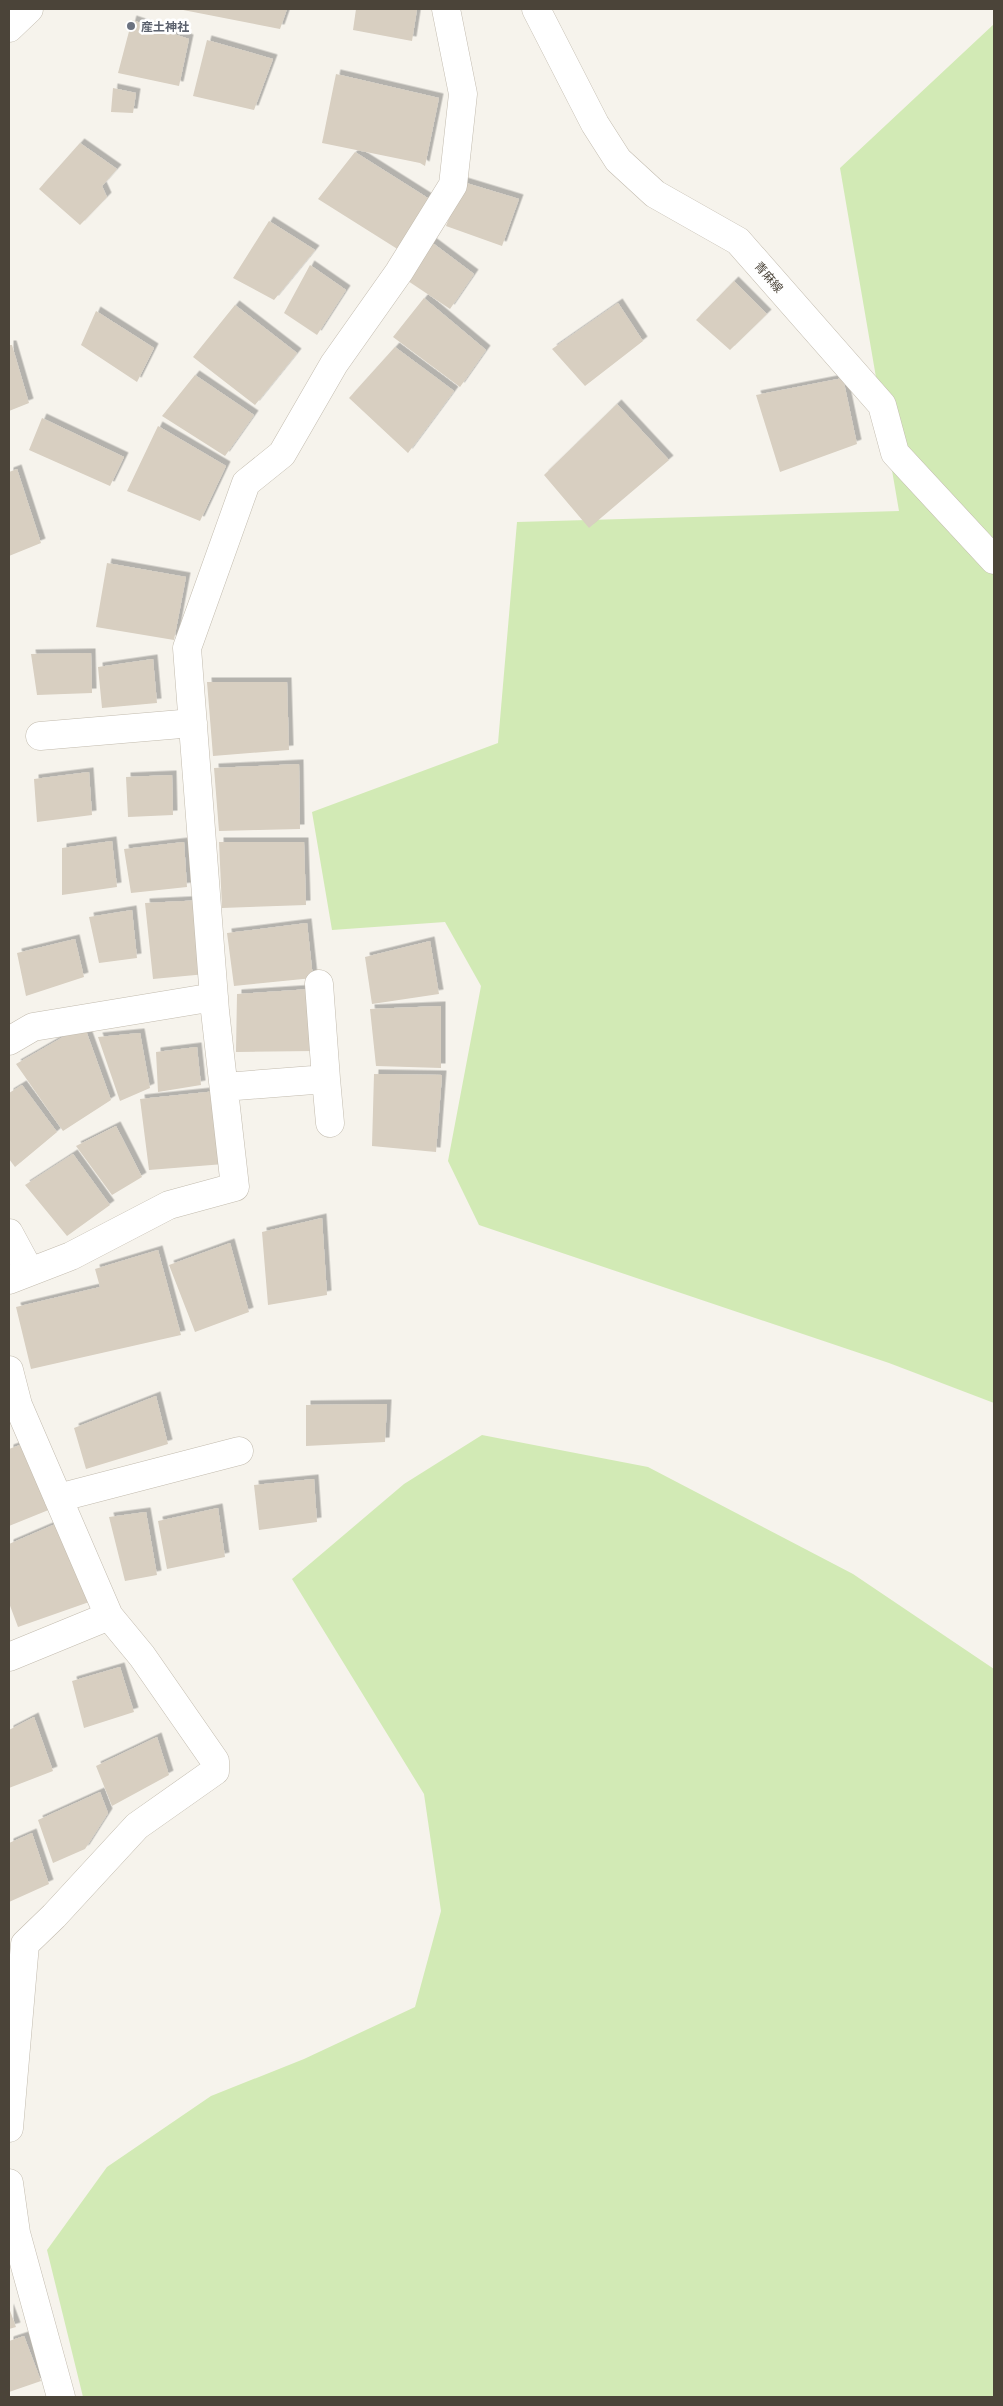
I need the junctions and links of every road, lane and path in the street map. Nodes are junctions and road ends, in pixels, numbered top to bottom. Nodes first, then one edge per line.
1 (29, 9) edge
2 (446, 9) edge
3 (536, 9) edge
4 (9, 28) edge
5 (994, 560) edge
6 (194, 724) junction
7 (40, 736) dead end
8 (318, 984) dead end
9 (214, 996) junction
10 (9, 1041) edge
11 (326, 1079) junction
12 (224, 1086) junction
13 (330, 1123) dead end
14 (9, 1233) edge
15 (19, 1276) edge
16 (9, 1370) edge
17 (13, 1407) edge
18 (239, 1451) dead end
19 (58, 1498) junction
20 (109, 1616) junction
21 (9, 1657) edge
22 (17, 1940) edge
23 (9, 2128) edge
24 (9, 2183) edge
25 (61, 2397) edge

1 - 4 street
2 - 6 street
3 - 5 street, 青麻線
6 - 7 street
6 - 9 street
8 - 11 street
9 - 10 street
9 - 12 street
11 - 12 street
11 - 13 street
12 - 15 street
14 - 15 street
16 - 17 street
17 - 19 street
18 - 19 street
19 - 20 street
20 - 21 street
20 - 22 street
22 - 23 street
24 - 25 street

